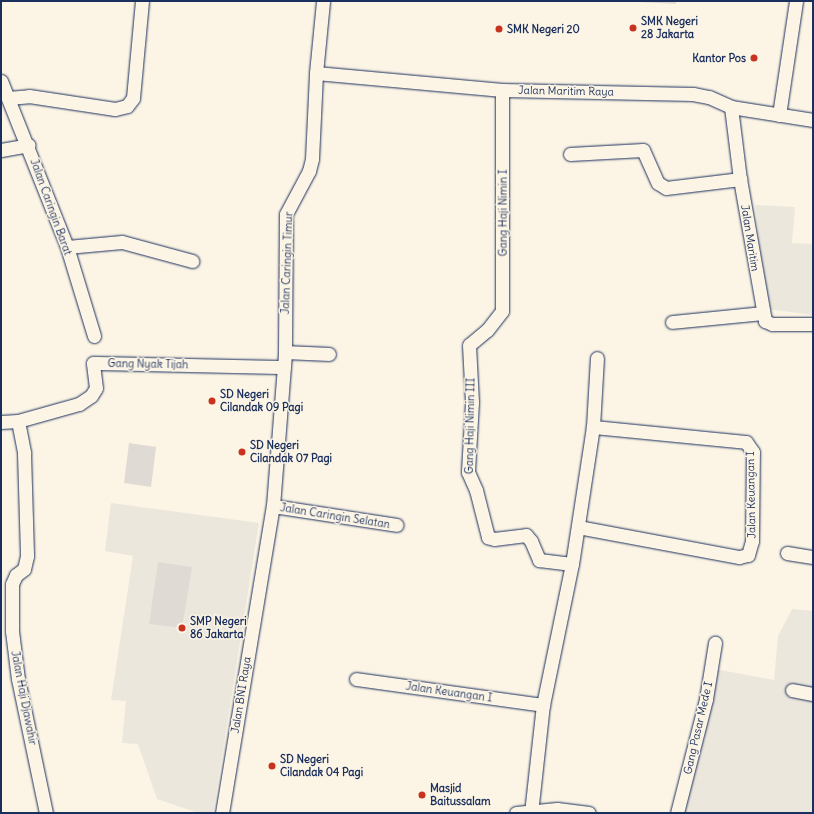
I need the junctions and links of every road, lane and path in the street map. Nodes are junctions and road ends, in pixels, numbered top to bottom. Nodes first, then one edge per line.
1 (142, 1) edge
2 (323, 1) edge
3 (796, 1) edge
4 (316, 73) junction
5 (1, 81) edge
6 (502, 90) junction
7 (8, 98) junction
8 (731, 107) junction
9 (779, 115) junction
10 (813, 120) edge
11 (29, 146) junction
12 (1, 150) edge
13 (570, 154) dead end
14 (740, 179) junction
15 (67, 247) junction
16 (192, 260) dead end
17 (762, 314) junction
18 (672, 322) dead end
19 (813, 324) edge
20 (487, 330) joint
21 (94, 336) dead end
22 (285, 352) junction
23 (330, 354) dead end
24 (597, 358) dead end
25 (284, 368) junction
26 (18, 421) junction
27 (1, 422) edge
28 (593, 427) junction
29 (273, 506) junction
30 (397, 525) dead end
31 (578, 527) junction
32 (787, 553) dead end
33 (813, 557) edge
34 (572, 564) junction
35 (715, 643) dead end
36 (356, 679) dead end
37 (792, 690) dead end
38 (813, 694) edge
39 (543, 705) junction
40 (531, 812) edge
41 (46, 813) edge
42 (222, 813) edge
43 (516, 813) edge
44 (589, 813) edge
45 (677, 813) edge

1 - 7 street
2 - 4 street, Jalan Caringin Timur
3 - 9 street
4 - 6 street, Jalan Maritim Raya
4 - 22 street, Jalan Caringin Timur
5 - 7 street, Jalan Caringin Barat
6 - 8 street, Jalan Maritim Raya
6 - 20 street, Gang Haji Nimin I
7 - 11 street, Jalan Caringin Barat
8 - 9 street, Jalan Maritim Raya
8 - 14 street, Jalan Maritim
9 - 10 street, Jalan Maritim Raya
11 - 12 street
11 - 15 street, Jalan Caringin Barat
13 - 14 street
14 - 17 street, Jalan Maritim
15 - 16 street
15 - 21 street, Jalan Caringin Barat
17 - 18 street
17 - 19 street
20 - 34 street, Gang Haji Nimin III
22 - 23 street
22 - 25 street, Jalan Caringin Timur
24 - 28 street
25 - 26 street, Gang Nyak Tijah
25 - 29 street, Jalan Caringin Timur
26 - 27 street, Gang Nyak Tijah
26 - 41 street, Jalan Haji Djawahir
28 - 31 street
28 - 31 street, Jalan Keuangan I
29 - 30 street, Jalan Caringin Selatan
29 - 42 street, Jalan BNI Raya
31 - 34 street
32 - 33 street
34 - 39 street
35 - 45 street, Gang Pasar Mede I
36 - 39 street, Jalan Keuangan I
37 - 38 street
39 - 40 street
40 - 43 street
40 - 44 street

